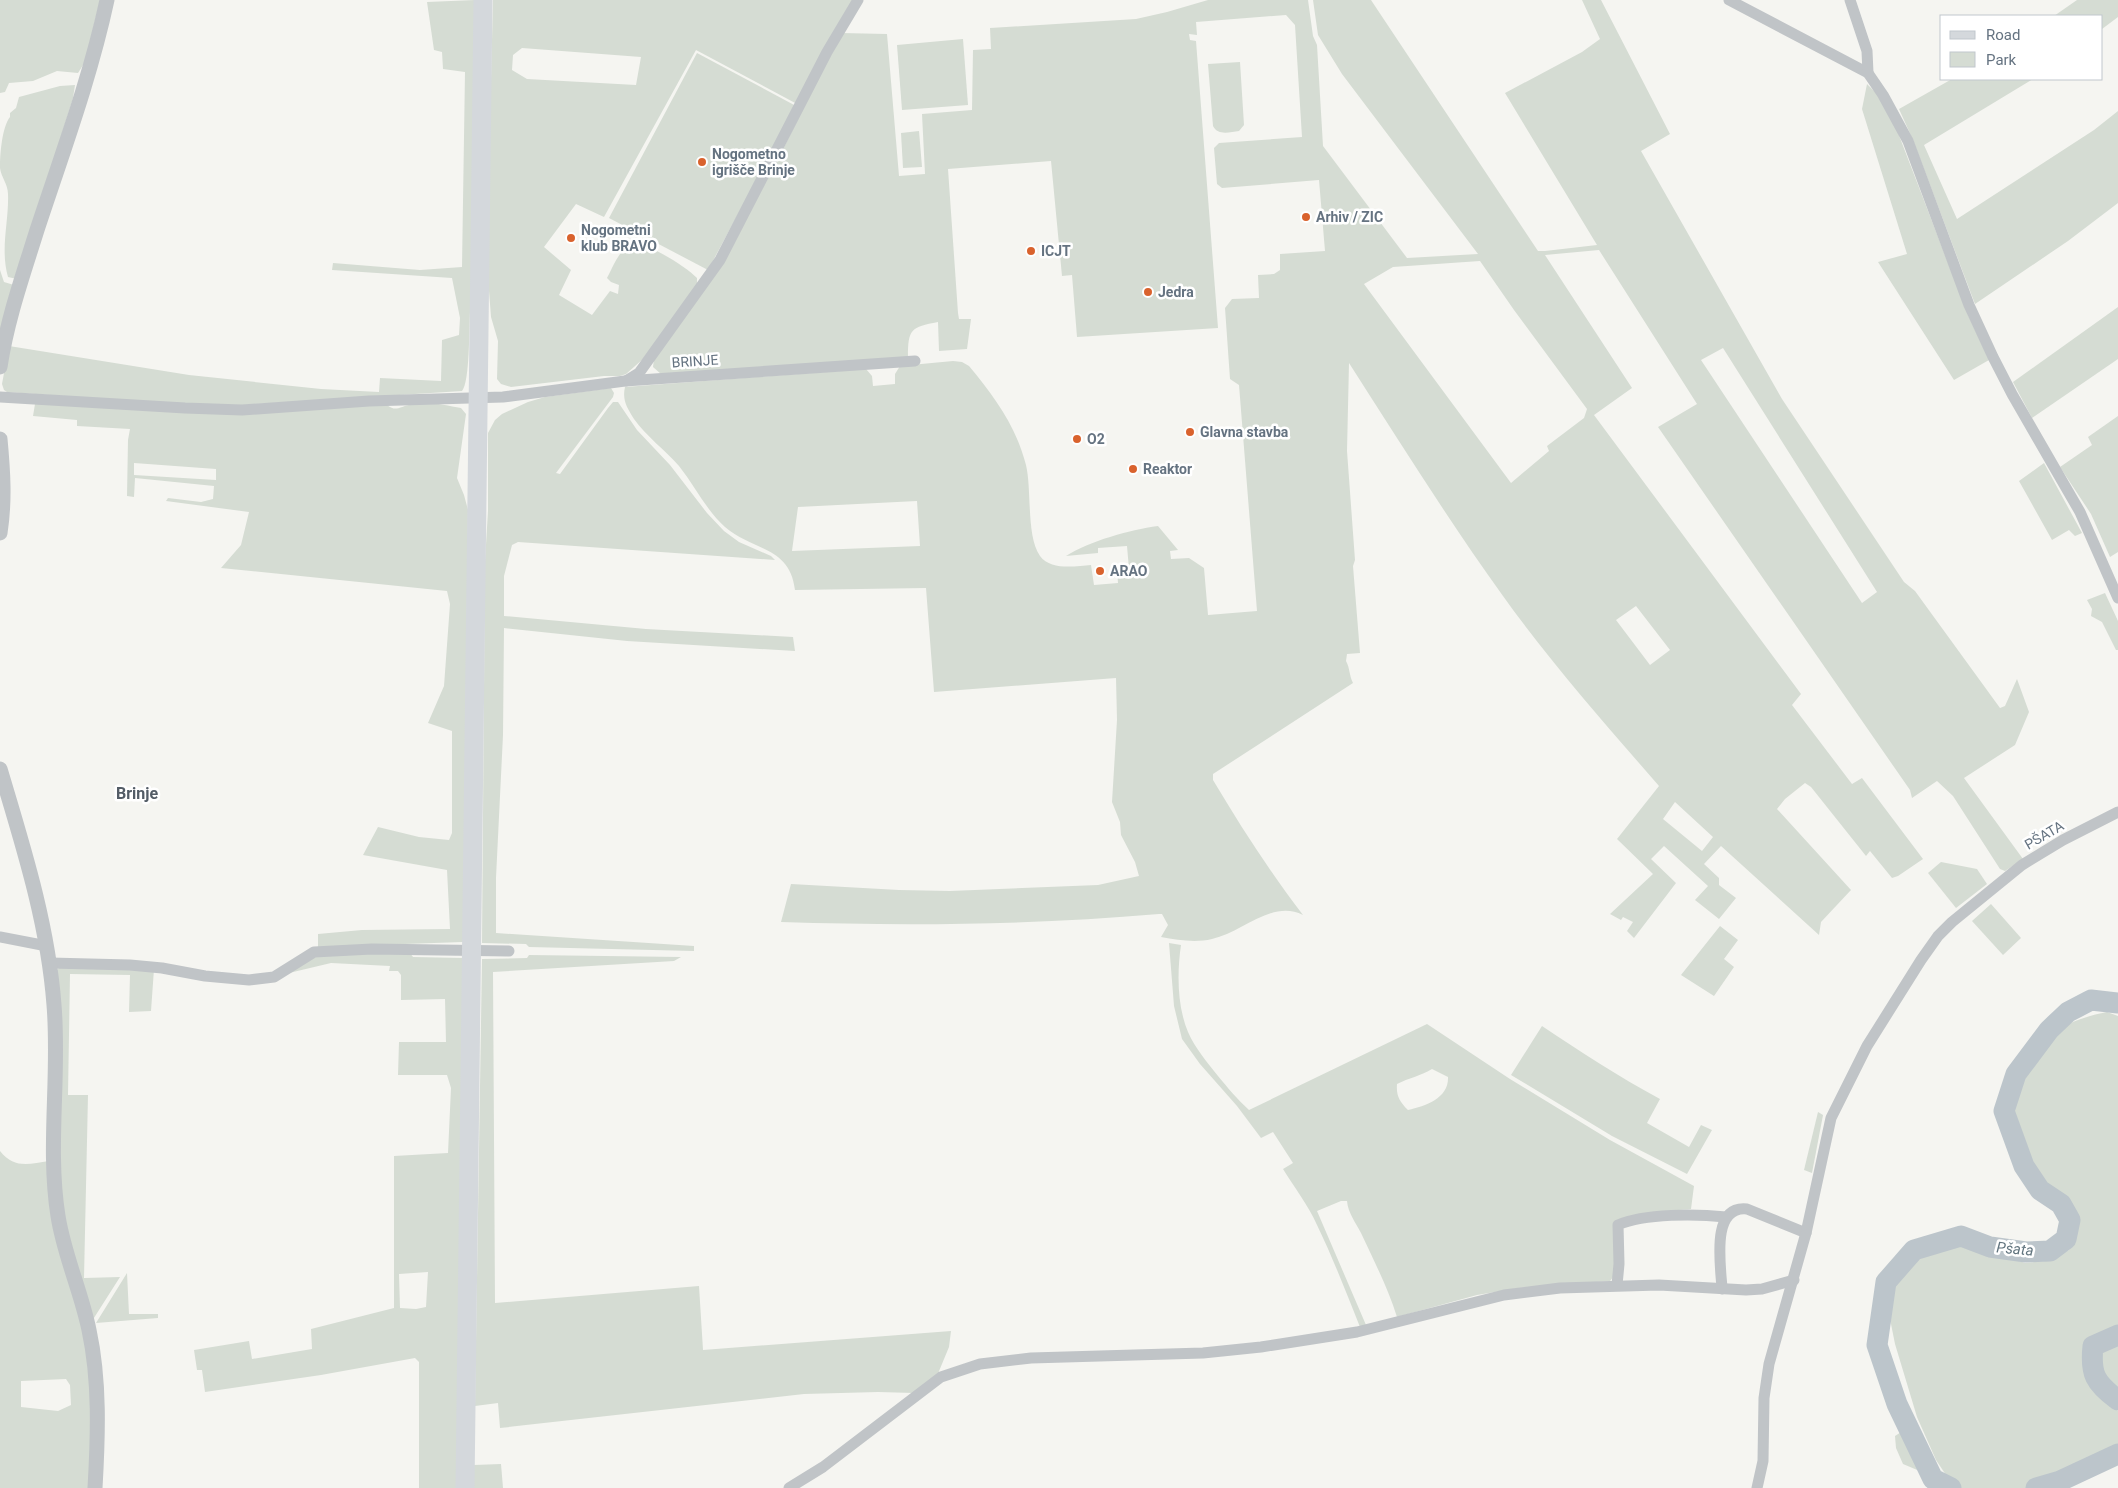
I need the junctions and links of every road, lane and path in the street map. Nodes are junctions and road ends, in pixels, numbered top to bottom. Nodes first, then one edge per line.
1 (107, 0) edge
2 (483, 0) edge
3 (858, 0) edge
4 (1729, 0) edge
5 (1850, 0) edge
6 (1868, 74) junction
7 (915, 361) dead end
8 (0, 366) edge
9 (624, 382) junction
10 (0, 397) edge
11 (479, 398) junction
12 (0, 439) edge
13 (0, 532) edge
14 (2118, 598) edge
15 (0, 769) edge
16 (2118, 812) edge
17 (0, 937) edge
18 (47, 946) junction
19 (509, 951) dead end
20 (50, 963) junction
21 (1726, 1218) junction
22 (1806, 1233) junction
23 (1794, 1280) junction
24 (1617, 1286) junction
25 (1722, 1289) junction
26 (95, 1488) edge
27 (465, 1488) edge
28 (789, 1488) edge
29 (1757, 1488) edge

1 - 8 street
2 - 11 main road
3 - 9 street
4 - 6 street
5 - 6 street
6 - 14 street
7 - 9 street, BRINJE
9 - 11 street, BRINJE
10 - 11 street, BRINJE
11 - 27 main road
12 - 13 street
15 - 18 street
16 - 22 street, PŠATA
17 - 18 street
18 - 20 street
19 - 20 street
20 - 26 street
21 - 22 street
21 - 24 street
21 - 25 street
22 - 23 street, PŠATA
23 - 25 street
23 - 29 street, PŠATA
24 - 25 street
24 - 28 street

